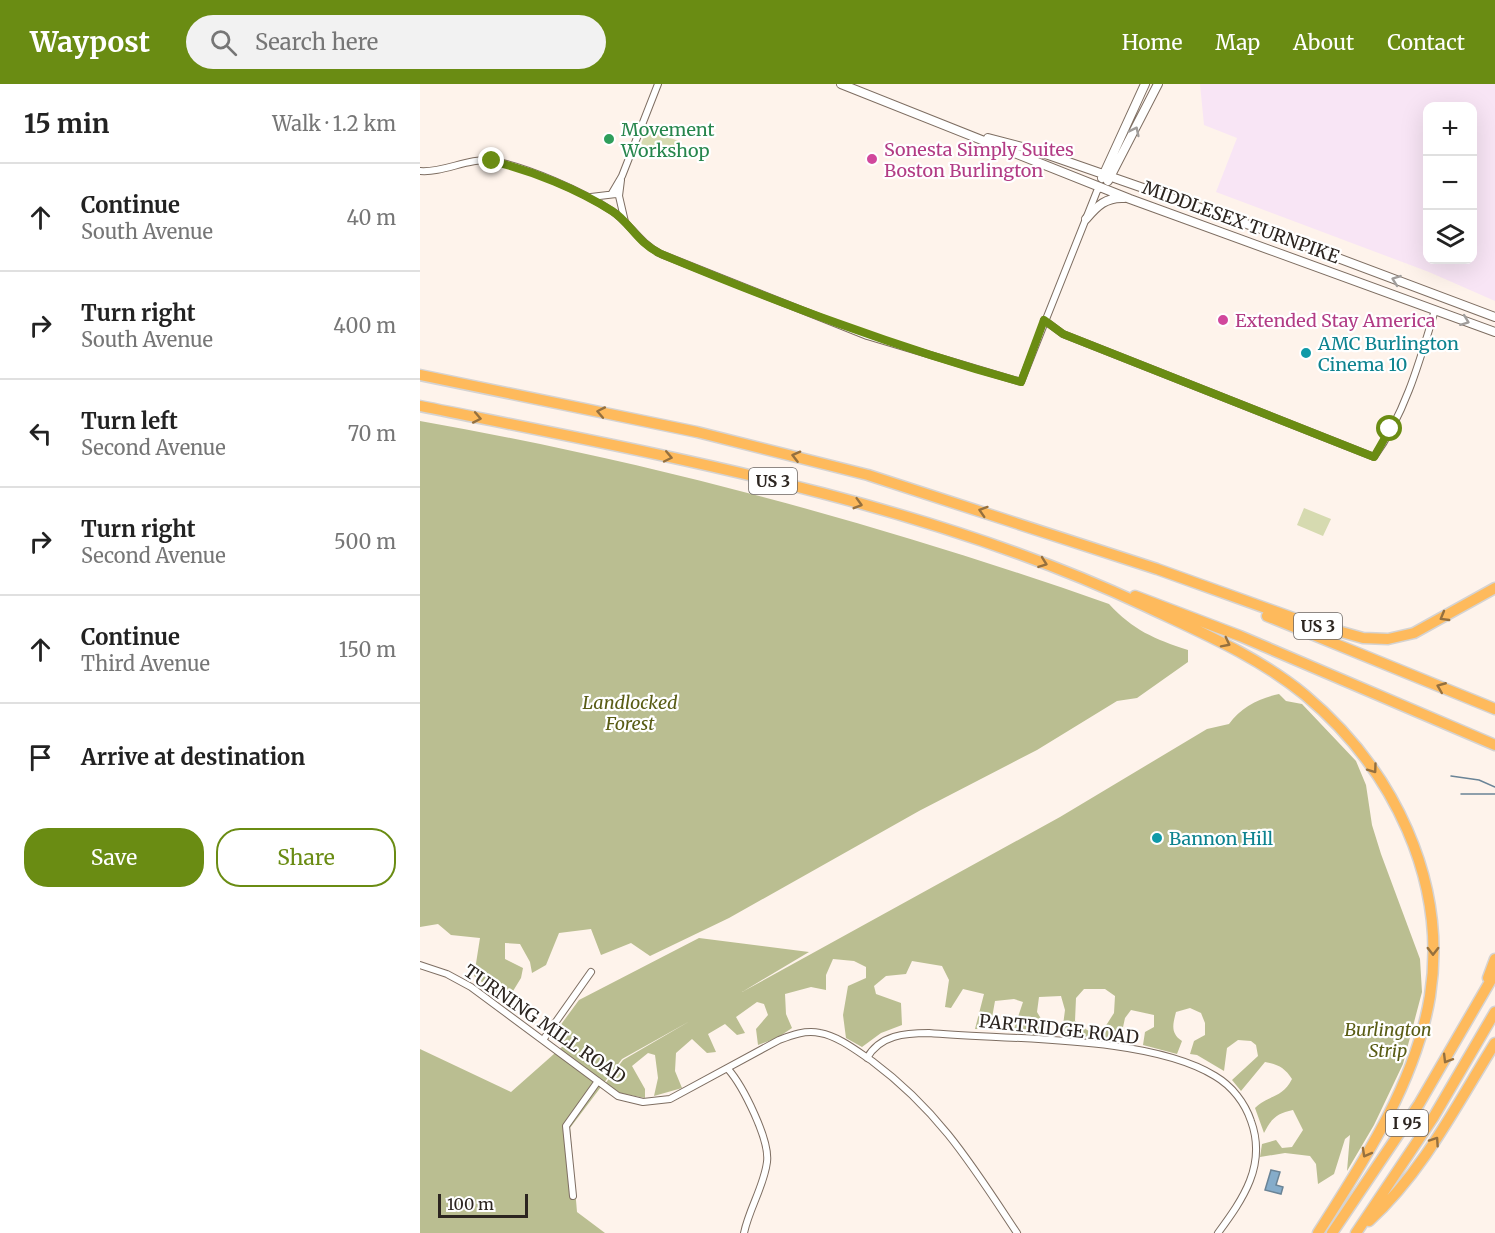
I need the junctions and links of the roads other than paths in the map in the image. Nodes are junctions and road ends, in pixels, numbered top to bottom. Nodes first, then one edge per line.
1 (658, 84) edge
2 (841, 84) edge
3 (1145, 84) edge
4 (1158, 84) edge
5 (979, 136) junction
6 (420, 171) edge
7 (1102, 174) junction
8 (1112, 178) junction
9 (1101, 187) junction
10 (612, 195) junction
11 (590, 196) junction
12 (1130, 199) junction
13 (620, 205) junction
14 (604, 206) junction
15 (612, 211) junction
16 (1086, 219) junction
17 (626, 226) junction
18 (1451, 300) junction
19 (1435, 310) junction
20 (1495, 316) edge
21 (1044, 320) junction
22 (1495, 332) edge
23 (420, 375) edge
24 (420, 406) edge
25 (1138, 564) junction
26 (1495, 588) edge
27 (1117, 591) junction
28 (1495, 709) edge
29 (1495, 746) edge
30 (1495, 959) edge
31 (420, 965) edge
32 (591, 972) dead end
33 (1495, 973) edge
34 (1476, 1008) junction
35 (1495, 1012) edge
36 (543, 1040) junction
37 (1495, 1043) edge
38 (867, 1058) junction
39 (728, 1069) junction
40 (598, 1081) junction
41 (573, 1196) dead end
42 (744, 1233) edge
43 (1017, 1233) edge
44 (1218, 1233) edge
45 (1318, 1233) edge
46 (1332, 1233) edge
47 (1356, 1233) edge

1 - 10 street
2 - 5 main road, MIDDLESEX TURNPIKE
3 - 7 main road
8 -> 4 main road
5 - 7 main road, MIDDLESEX TURNPIKE
5 - 9 main road, MIDDLESEX TURNPIKE
6 - 11 street
7 - 8 main road, MIDDLESEX TURNPIKE
7 - 9 main road
8 - 9 main road
18 -> 8 main road, MIDDLESEX TURNPIKE
9 - 12 main road, MIDDLESEX TURNPIKE
9 - 16 street
10 - 11 street
10 - 13 street
10 - 14 street
11 - 14 street
12 - 16 main road
12 - 19 main road, MIDDLESEX TURNPIKE
13 - 15 street
13 - 17 street
14 - 15 street
15 - 17 street
16 - 21 street
17 - 21 street
18 - 19 main road
18 - 20 main road, MIDDLESEX TURNPIKE
19 - 21 street
19 -> 22 main road, MIDDLESEX TURNPIKE
25 -> 23 highway, US 3
24 -> 27 highway, US 3
26 -> 25 highway, US 3
28 -> 25 highway
27 - 29 highway, US 3
27 -> 45 highway
30 - 34 highway
31 - 36 street, TURNING MILL ROAD
32 - 36 street
33 - 34 highway, I 95
34 -> 46 highway, I 95
35 - 47 highway, I 95
36 - 40 street, TURNING MILL ROAD
47 -> 37 highway
38 - 39 street, TURNING MILL ROAD
38 - 43 street, TURNING MILL ROAD
38 - 44 street, PARTRIDGE ROAD
39 - 40 street, TURNING MILL ROAD
39 - 42 street
40 - 41 street

